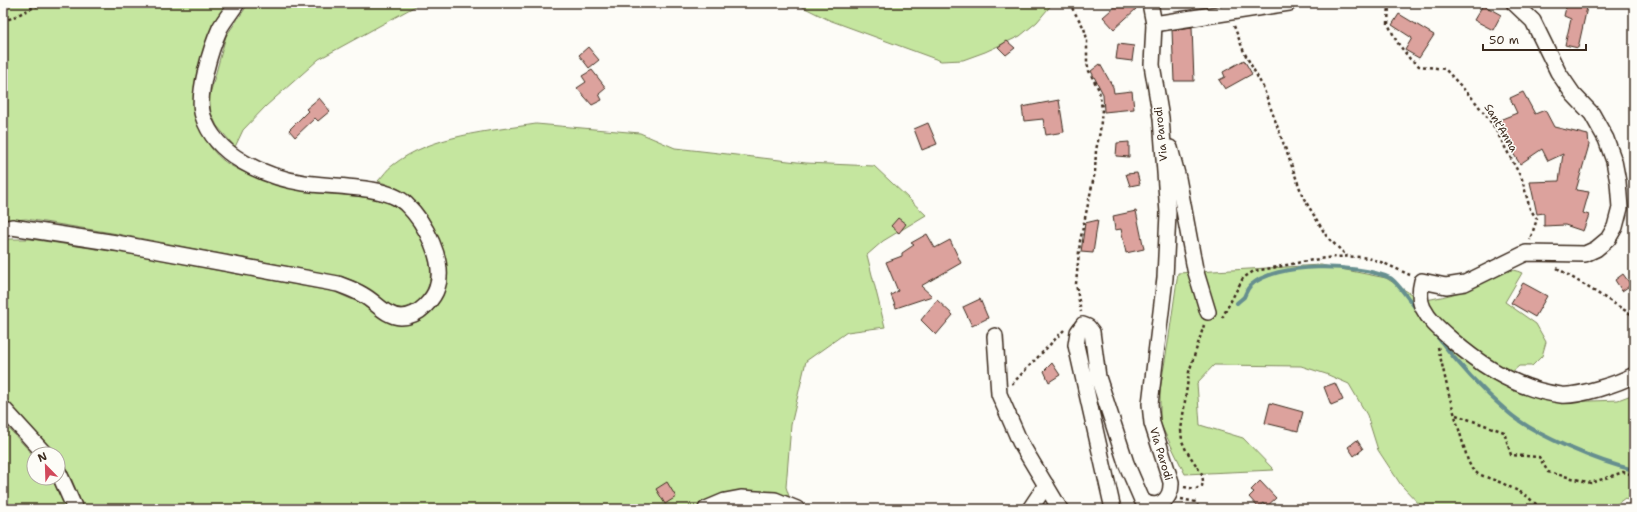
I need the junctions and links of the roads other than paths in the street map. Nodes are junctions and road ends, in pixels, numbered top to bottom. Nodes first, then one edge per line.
1 (237, 3) edge
2 (1150, 3) edge
3 (1289, 3) edge
4 (1514, 3) edge
5 (1154, 24) junction
6 (1161, 118) junction
7 (3, 229) edge
8 (1208, 312) road end
9 (995, 336) dead end
10 (1634, 375) edge
11 (3, 408) edge
12 (38, 446) edge
13 (1046, 485) junction
14 (65, 486) edge
15 (75, 509) edge
16 (706, 509) edge
17 (797, 509) edge
18 (1030, 509) edge
19 (1060, 509) edge
20 (1113, 509) edge

1 - 7 street
2 - 5 street, Via Parodi
3 - 5 street
4 - 10 street
5 - 6 street, Via Parodi
6 - 8 street
6 - 20 street, Via Parodi
9 - 13 street
11 - 12 street
13 - 18 street
13 - 19 street
14 - 15 street
16 - 17 street

